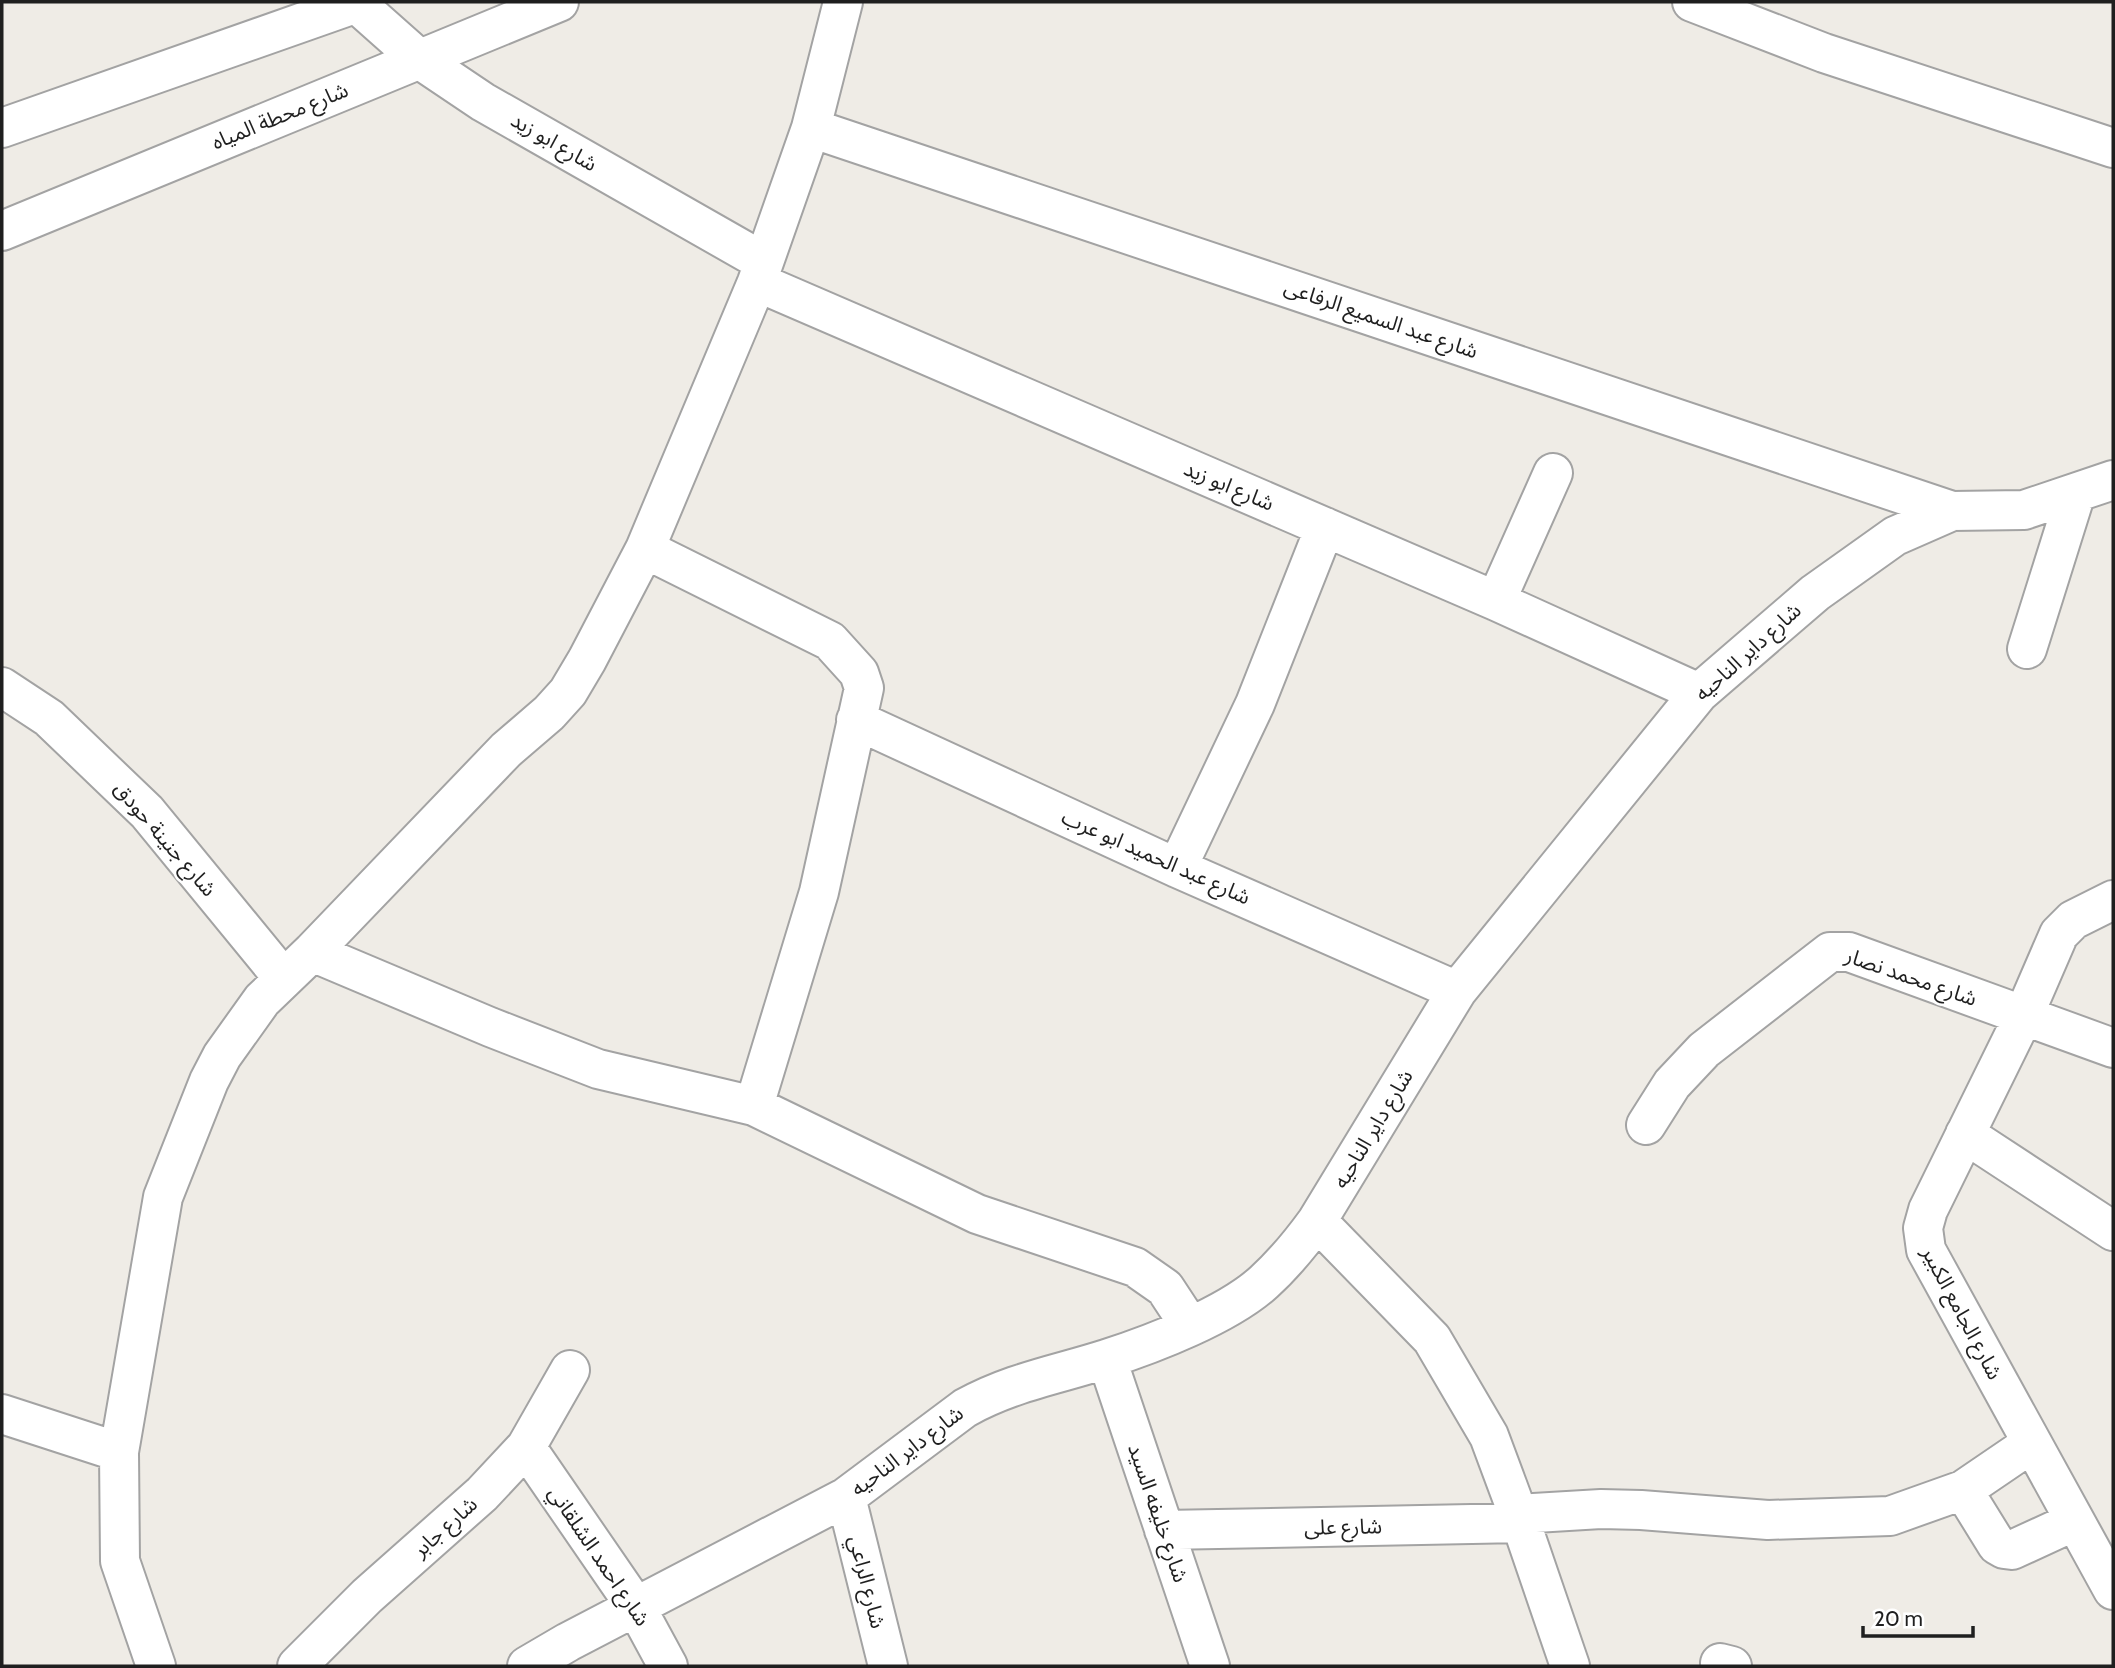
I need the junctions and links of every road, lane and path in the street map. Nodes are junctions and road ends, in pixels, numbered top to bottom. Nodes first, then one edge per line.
1 (559, 2) edge
2 (843, 2) edge
3 (1692, 2) edge
4 (358, 3) edge
5 (419, 59) junction
6 (2, 128) edge
7 (811, 128) junction
8 (2113, 148) edge
9 (2, 231) edge
10 (761, 272) junction
11 (1553, 473) dead end
12 (2113, 480) edge
13 (2076, 493) junction
14 (1952, 511) junction
15 (1325, 527) junction
16 (645, 549) junction
17 (1496, 601) junction
18 (2027, 649) dead end
19 (2, 687) edge
20 (1699, 693) junction
21 (856, 720) junction
22 (1177, 868) junction
23 (2113, 900) edge
24 (312, 952) junction
25 (284, 979) junction
26 (1457, 990) junction
27 (2024, 1017) junction
28 (2113, 1048) edge
29 (754, 1106) junction
30 (1646, 1125) dead end
31 (1965, 1134) junction
32 (1317, 1221) junction
33 (2113, 1231) edge
34 (1190, 1326) junction
35 (1107, 1359) junction
36 (570, 1370) dead end
37 (2, 1414) edge
38 (2032, 1443) junction
39 (526, 1447) junction
40 (119, 1452) junction
41 (1963, 1490) junction
42 (846, 1497) junction
43 (1520, 1518) junction
44 (2075, 1521) junction
45 (1164, 1531) junction
46 (2113, 1590) edge
47 (636, 1608) junction
48 (156, 1666) edge
49 (297, 1666) edge
50 (527, 1666) edge
51 (668, 1666) edge
52 (888, 1666) edge
53 (1210, 1666) edge
54 (1570, 1666) edge

1 - 5 street, شارع محطة المياه
2 - 7 street
3 - 8 street
4 - 5 street, شارع ابو زيد
4 - 6 street
5 - 9 street, شارع محطة المياه
5 - 10 street, شارع ابو زيد
7 - 10 street
7 - 14 street, شارع عبد السميع الرفاعى
10 - 15 street, شارع ابو زيد
10 - 16 street
11 - 17 street
12 - 13 street, شارع داير الناحيه
13 - 14 street, شارع داير الناحيه
13 - 18 street
14 - 20 street, شارع داير الناحيه
15 - 17 street, شارع ابو زيد
15 - 22 street
16 - 21 street
16 - 24 street
17 - 20 street, شارع ابو زيد
19 - 25 street, شارع جنينة حودق
20 - 26 street, شارع داير الناحيه
21 - 22 street, شارع عبد الحميد ابو عرب
21 - 29 street
22 - 26 street, شارع عبد الحميد ابو عرب
23 - 27 street, شارع الجامع الكبير
24 - 25 street
24 - 29 street
25 - 40 street
26 - 32 street, شارع داير الناحيه
27 - 28 street, شارع محمد نصار
27 - 30 street, شارع محمد نصار
27 - 31 street, شارع الجامع الكبير
29 - 34 street
31 - 33 street
31 - 38 street, شارع الجامع الكبير
32 - 34 street, شارع داير الناحيه
32 - 43 street
34 - 35 street, شارع داير الناحيه
35 - 42 street, شارع داير الناحيه
35 - 45 street, شارع خليفه السيد
36 - 39 street, شارع جابر
37 - 40 street
38 - 41 street, شارع على
38 - 44 street, شارع الجامع الكبير
39 - 47 street, شارع احمد الشلقاني
39 - 49 street, شارع جابر
40 - 48 street
41 - 43 street, شارع على
41 - 44 street
42 - 47 street, شارع داير الناحيه
42 - 52 street, شارع الراعي
43 - 45 street, شارع على
43 - 54 street
44 - 46 street, شارع الجامع الكبير
45 - 53 street, شارع خليفه السيد
47 - 50 street, شارع داير الناحيه
47 - 51 street, شارع احمد الشلقاني

